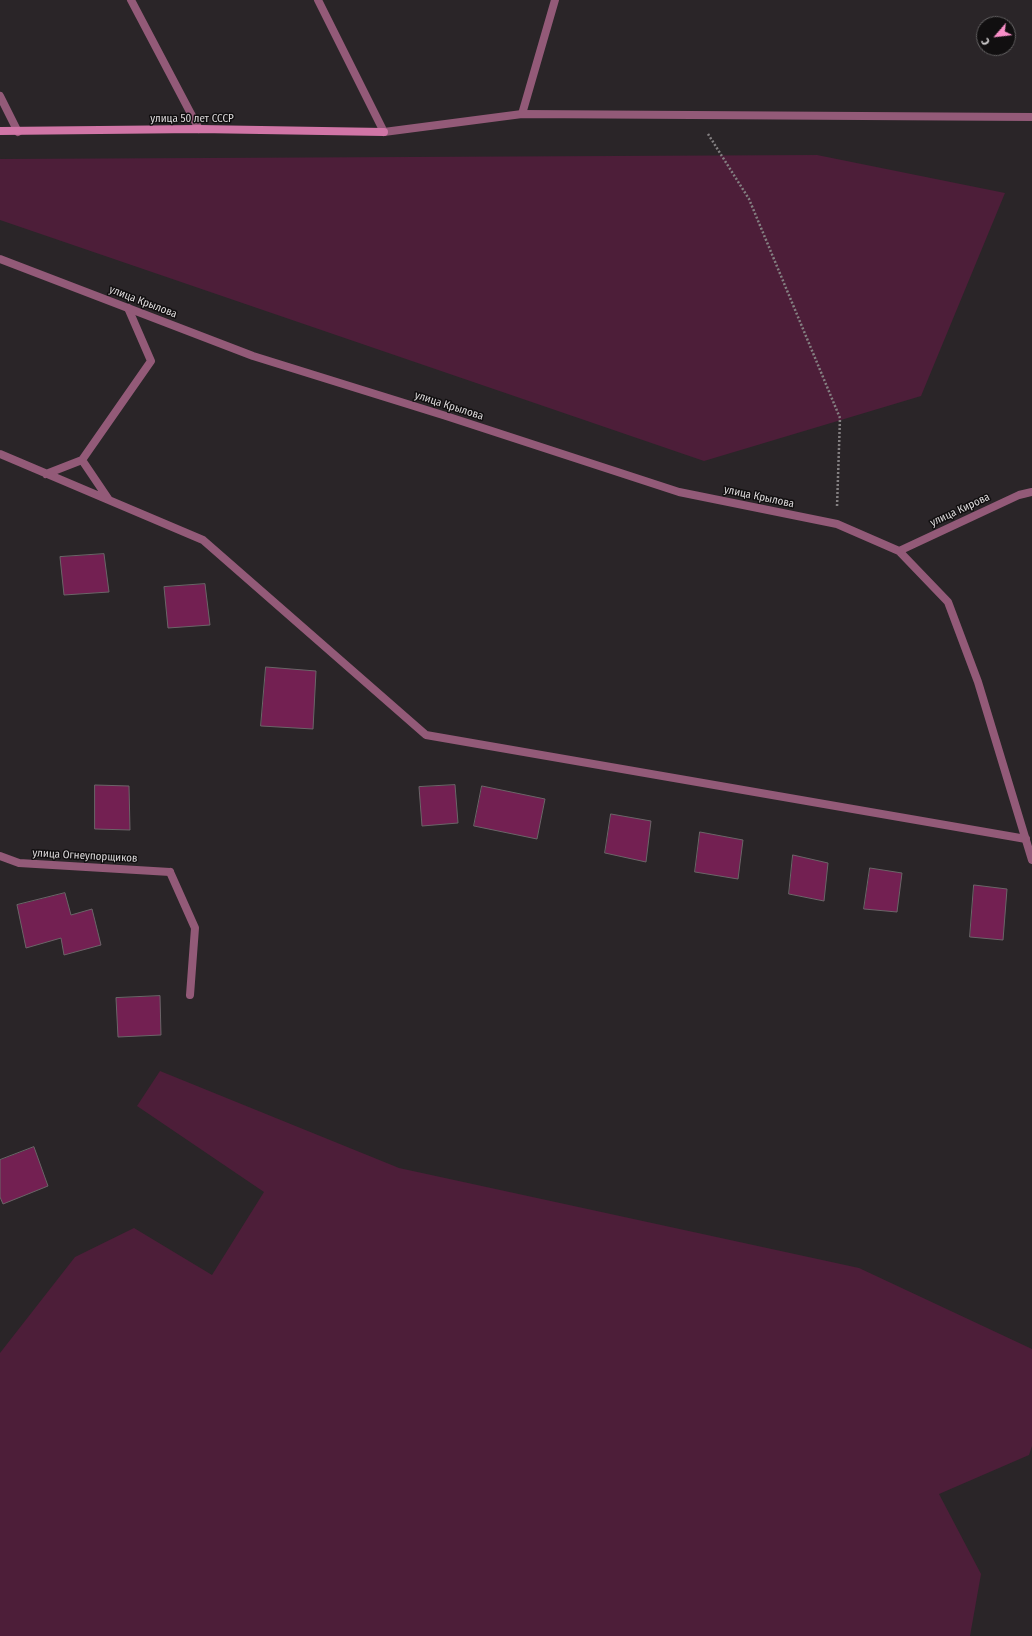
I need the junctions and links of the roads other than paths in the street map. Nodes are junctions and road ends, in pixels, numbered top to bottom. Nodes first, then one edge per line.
1 (131, 0) edge
2 (318, 0) edge
3 (555, 0) edge
4 (0, 96) edge
5 (522, 114) junction
6 (1032, 117) edge
7 (199, 130) junction
8 (0, 131) edge
9 (18, 132) junction
10 (384, 132) junction
11 (0, 259) edge
12 (128, 308) junction
13 (0, 454) edge
14 (82, 460) junction
15 (46, 474) junction
16 (1032, 492) edge
17 (109, 500) junction
18 (899, 551) junction
19 (1026, 839) junction
20 (0, 856) edge
21 (1032, 860) edge
22 (190, 995) dead end

1 - 7 street
2 - 10 street
3 - 5 street
4 - 9 street
5 - 6 street
5 - 10 street
7 - 9 street, улица 50 лет СССР
7 - 10 street, улица 50 лет СССР
8 - 9 street, улица 50 лет СССР
11 - 12 street, улица Крылова
12 - 14 street
12 - 18 street, улица Крылова
13 - 15 street
14 - 15 street
14 - 17 street
15 - 17 street
16 - 18 street, улица Кирова
17 - 19 street
18 - 19 street
19 - 21 street
20 - 22 street, улица Огнеупорщиков

